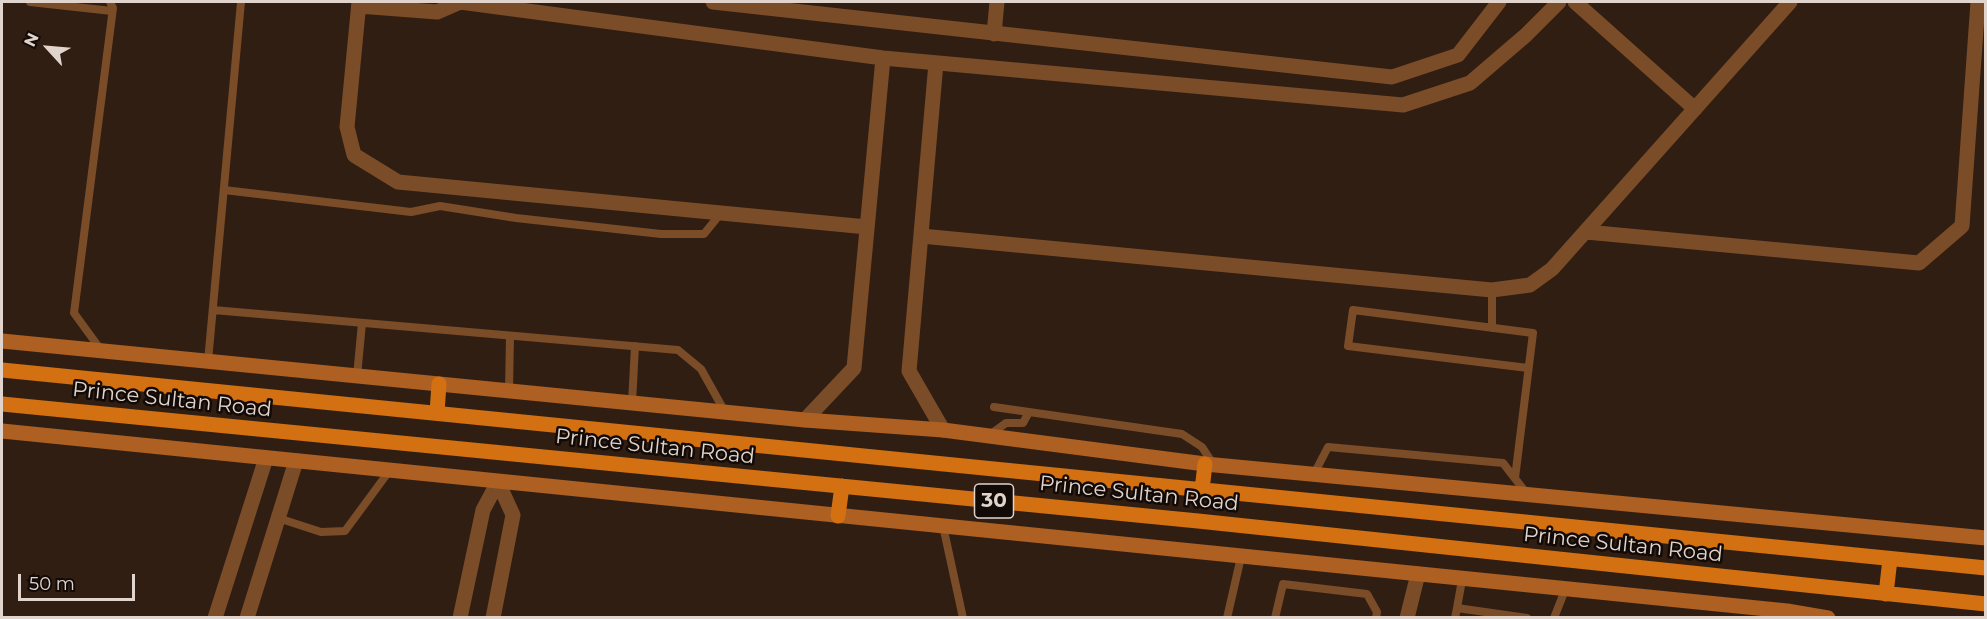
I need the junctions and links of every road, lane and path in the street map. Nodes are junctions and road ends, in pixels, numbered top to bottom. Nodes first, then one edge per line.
1 (30, 2) edge
2 (241, 2) edge
3 (713, 2) edge
4 (997, 2) edge
5 (1559, 2) edge
6 (1575, 2) edge
7 (1790, 2) edge
8 (1978, 2) edge
9 (359, 4) edge
10 (1494, 4) edge
11 (111, 6) edge
12 (845, 9) edge
13 (994, 34) junction
14 (884, 58) junction
15 (936, 63) junction
16 (1695, 109) junction
17 (224, 190) junction
18 (721, 213) junction
19 (867, 227) junction
20 (1586, 232) junction
21 (921, 236) junction
22 (1492, 290) junction
23 (213, 310) junction
24 (362, 323) junction
25 (1492, 328) junction
26 (510, 336) junction
27 (2, 341) edge
28 (635, 346) junction
29 (101, 351) junction
30 (208, 361) junction
31 (1528, 368) junction
32 (2, 370) edge
33 (357, 376) junction
34 (439, 384) junction
35 (509, 391) junction
36 (632, 403) junction
37 (2, 404) edge
38 (994, 407) dead end
39 (725, 412) junction
40 (1029, 412) junction
41 (437, 413) junction
42 (805, 420) junction
43 (943, 430) junction
44 (2, 431) edge
45 (988, 436) junction
46 (266, 458) junction
47 (296, 461) junction
48 (1209, 464) junction
49 (390, 470) junction
50 (1314, 474) junction
51 (1515, 478) junction
52 (498, 482) junction
53 (842, 486) junction
54 (1202, 490) junction
55 (1527, 494) junction
56 (838, 516) junction
57 (278, 518) junction
58 (943, 526) junction
59 (1986, 537) edge
60 (1241, 557) junction
61 (1890, 559) junction
62 (1986, 568) edge
63 (1418, 574) junction
64 (1462, 580) junction
65 (1565, 590) junction
66 (1886, 594) junction
67 (1986, 604) edge
68 (1457, 608) junction
69 (215, 618) edge
70 (247, 618) edge
71 (460, 618) edge
72 (493, 618) edge
73 (963, 618) edge
74 (1227, 618) edge
75 (1275, 618) edge
76 (1376, 618) edge
77 (1407, 618) edge
78 (1455, 618) edge
79 (1527, 618) edge
80 (1554, 618) edge
81 (1828, 618) edge

1 - 11 lane
2 - 17 lane
3 - 12 street
4 - 13 street
5 - 15 street
6 - 16 street
7 - 16 street
8 - 20 street
9 - 14 street
9 - 18 street
10 - 13 street
11 - 29 lane
12 - 13 street
14 - 15 street
14 - 19 street
15 - 21 street
16 - 20 street
17 - 18 lane
17 - 23 lane
18 - 19 street
19 - 42 street
20 - 22 street
21 - 22 street
21 - 43 street
22 - 25 lane
23 - 24 lane
23 - 30 lane
24 - 26 lane
24 - 33 lane
25 - 31 lane
25 - 31 lane
26 - 28 lane
26 - 35 lane
27 - 29 main road
28 - 36 lane
28 - 39 lane
29 - 30 main road
30 - 33 main road
31 - 51 lane
32 - 41 main road, Prince Sultan Road / 30
33 - 34 main road
34 - 35 main road
34 - 41 main road
35 - 36 main road
36 - 39 main road
37 - 53 main road, Prince Sultan Road / 30
38 - 40 lane
39 - 42 main road
40 - 45 lane
40 - 48 lane
41 - 54 main road, Prince Sultan Road / 30
42 - 43 main road
43 - 45 main road
44 - 46 main road
45 - 48 main road
46 - 47 main road
46 - 69 street
47 - 49 main road
47 - 57 street
48 - 50 main road
48 - 54 main road
49 - 52 main road
49 - 57 lane
50 - 51 lane
50 - 55 main road
51 - 55 lane
52 - 56 main road
52 - 71 street
52 - 72 street
53 - 56 main road
53 - 66 main road, Prince Sultan Road / 30
54 - 61 main road, Prince Sultan Road / 30
55 - 59 main road
56 - 58 main road
57 - 70 street
58 - 60 main road
58 - 73 lane
60 - 63 main road
60 - 74 lane
61 - 62 main road, Prince Sultan Road / 30
61 - 66 main road
63 - 64 main road
63 - 77 street
64 - 65 main road
64 - 68 lane
65 - 80 lane
65 - 81 main road
66 - 67 main road, Prince Sultan Road / 30
68 - 78 lane
68 - 79 lane
75 - 76 lane

